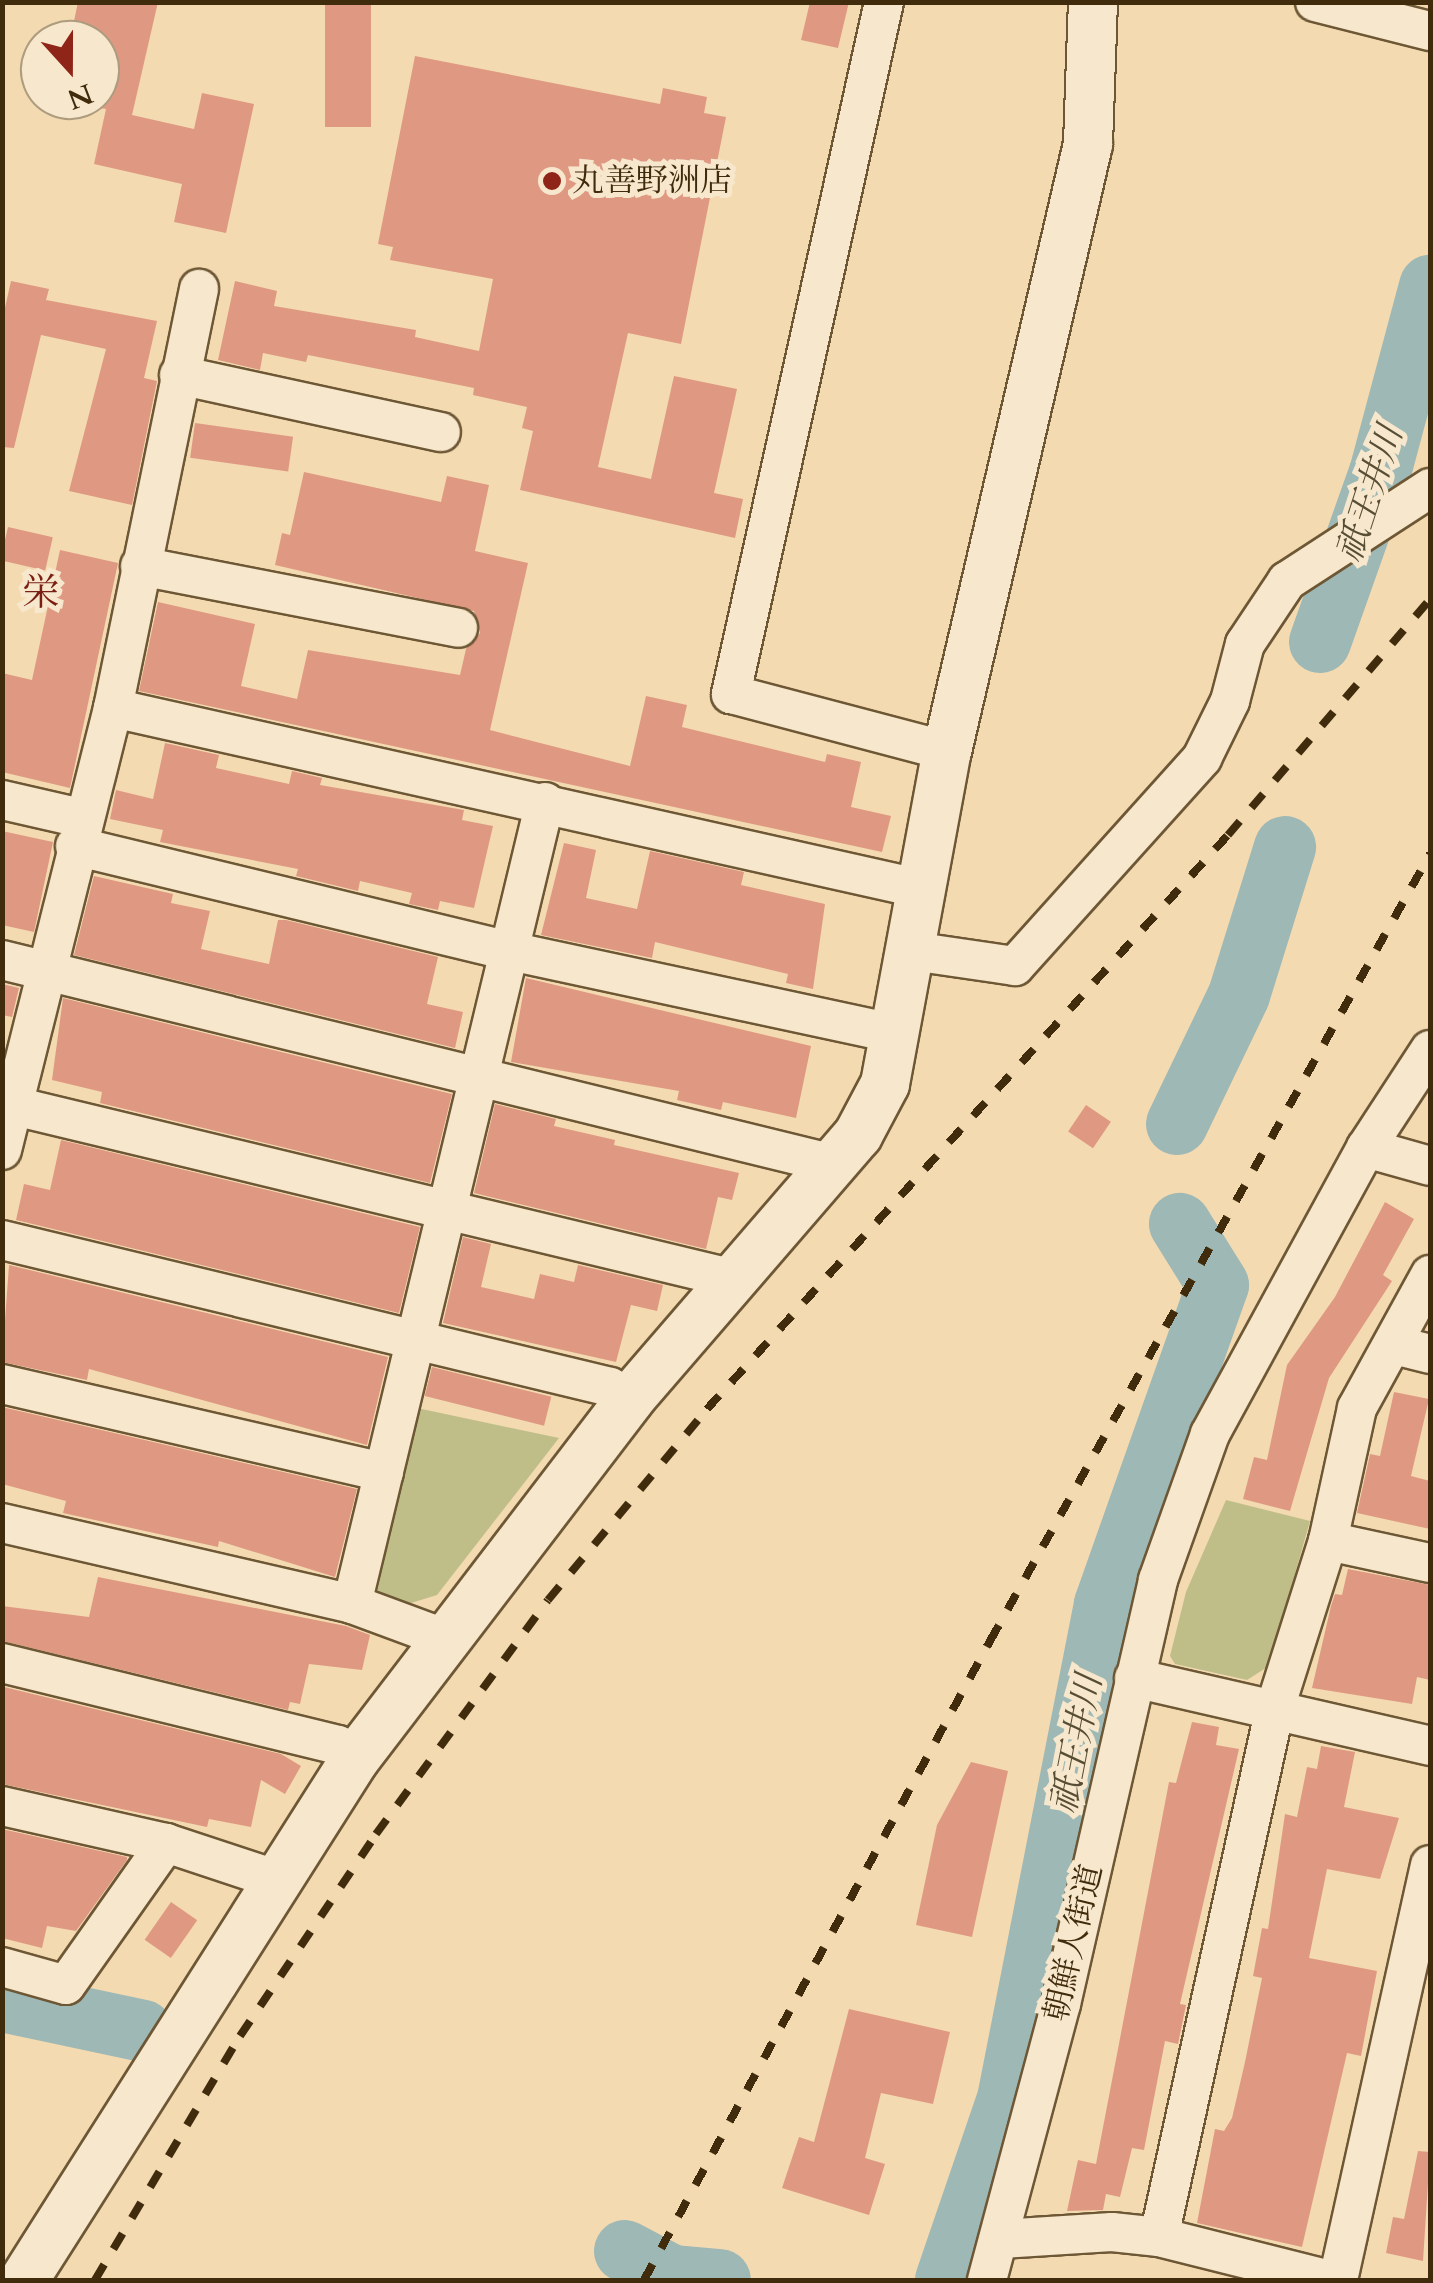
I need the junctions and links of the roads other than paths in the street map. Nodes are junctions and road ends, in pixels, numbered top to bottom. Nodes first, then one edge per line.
1 (884, 2) edge
2 (1093, 2) edge
3 (1314, 2) edge
4 (1430, 31) edge
5 (199, 289) dead end
6 (179, 374) junction
7 (441, 432) dead end
8 (1418, 498) edge
9 (140, 566) junction
10 (458, 628) dead end
11 (113, 708) junction
12 (947, 750) junction
13 (2, 800) edge
14 (546, 802) junction
15 (78, 832) junction
16 (922, 890) junction
17 (510, 951) junction
18 (912, 951) junction
19 (2, 960) edge
20 (48, 972) junction
21 (896, 1034) junction
22 (1430, 1050) edge
23 (480, 1082) junction
24 (8, 1104) edge
25 (1366, 1148) junction
26 (2, 1150) edge
27 (832, 1164) junction
28 (1430, 1166) edge
29 (450, 1209) junction
30 (2, 1240) edge
31 (1430, 1274) edge
32 (734, 1279) junction
33 (419, 1339) junction
34 (1412, 1349) edge
35 (2, 1384) edge
36 (630, 1399) junction
37 (384, 1472) junction
38 (2, 1523) edge
39 (1328, 1541) junction
40 (1430, 1563) edge
41 (352, 1604) junction
42 (444, 1638) junction
43 (2, 1663) edge
44 (1134, 1678) junction
45 (1275, 1708) junction
46 (1430, 1746) edge
47 (356, 1759) junction
48 (2, 1806) edge
49 (166, 1843) junction
50 (1430, 1865) edge
51 (275, 1879) junction
52 (2, 1966) edge
53 (1159, 2237) junction
54 (1000, 2239) junction
55 (24, 2280) edge
56 (987, 2280) edge
57 (1330, 2280) edge
58 (1338, 2280) edge

1 - 12 street
2 - 12 street
3 - 4 street
5 - 6 street
6 - 7 street
6 - 9 street
8 - 18 street
9 - 10 street
9 - 11 street
11 - 14 street
11 - 15 street
12 - 16 street
13 - 15 street
14 - 16 street
14 - 17 street
15 - 17 street
15 - 20 street
16 - 18 street
17 - 21 street
17 - 23 street
18 - 21 street
19 - 20 street
20 - 23 street
20 - 24 street
21 - 27 street
22 - 25 street, 朝鮮人街道
23 - 27 street
23 - 29 street
24 - 26 street
24 - 29 street
25 - 28 street
25 - 44 street, 朝鮮人街道
27 - 32 street
29 - 32 street
29 - 33 street
30 - 33 street
31 - 34 street
32 - 36 street
33 - 36 street
33 - 37 street
34 - 39 street
35 - 37 street
36 - 42 street
37 - 41 street
38 - 41 street
39 - 40 street
39 - 45 street
41 - 42 street
42 - 47 street
43 - 47 street
44 - 45 street
44 - 54 street, 朝鮮人街道
45 - 46 street
45 - 53 street
47 - 51 street
48 - 49 street
49 - 51 street
49 - 52 street
50 - 58 street
51 - 55 street
53 - 54 street
53 - 57 street
54 - 56 street, 朝鮮人街道

